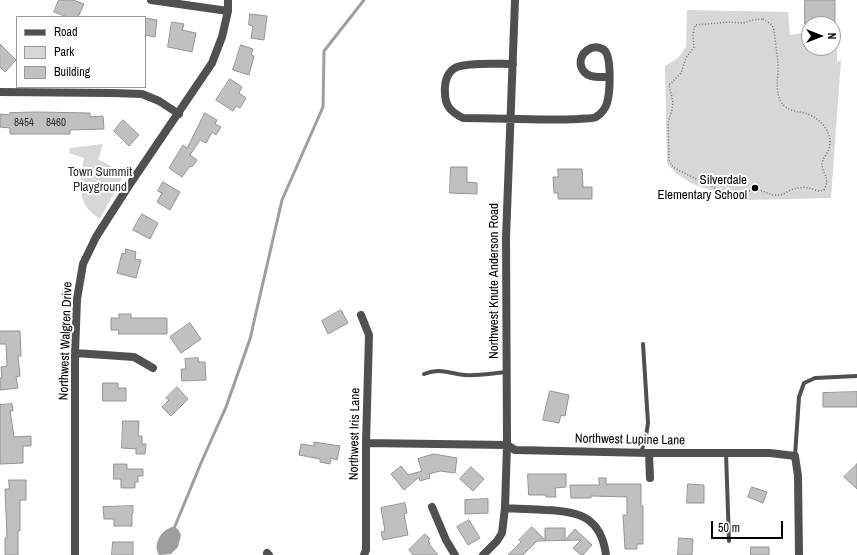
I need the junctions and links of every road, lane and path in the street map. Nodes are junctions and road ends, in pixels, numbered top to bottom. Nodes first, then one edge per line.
1 (151, 0) edge
2 (228, 0) edge
3 (515, 0) edge
4 (228, 11) junction
5 (763, 19) joint
6 (513, 64) junction
7 (609, 77) dead end
8 (0, 92) edge
9 (179, 114) junction
10 (510, 119) junction
11 (361, 315) dead end
12 (643, 344) dead end
13 (75, 353) junction
14 (153, 368) dead end
15 (506, 372) junction
16 (424, 374) dead end
17 (857, 376) edge
18 (366, 443) junction
19 (507, 445) junction
20 (645, 453) junction
21 (726, 453) junction
22 (795, 456) junction
23 (650, 478) dead end
24 (432, 506) dead end
25 (505, 508) junction
26 (729, 541) dead end
27 (76, 555) edge
28 (364, 555) edge
29 (455, 555) edge
30 (483, 555) edge
31 (606, 555) edge
32 (799, 555) edge

1 - 4 street
2 - 4 street, Northwest Walgren Drive
3 - 6 street, Northwest Knute Anderson Road
4 - 9 street, Northwest Walgren Drive
5 - 5 path
6 - 10 street, Northwest Knute Anderson Road
6 - 10 street
7 - 10 street
8 - 9 street
9 - 13 street, Northwest Walgren Drive
10 - 15 street, Northwest Knute Anderson Road
11 - 18 street, Northwest Iris Lane
12 - 20 lane
13 - 14 street
13 - 27 street, Northwest Walgren Drive
15 - 16 lane
15 - 19 street, Northwest Knute Anderson Road
17 - 22 lane
18 - 19 street, Northwest Lupine Lane
18 - 28 street, Northwest Iris Lane
19 - 20 street, Northwest Lupine Lane
19 - 25 street, Northwest Knute Anderson Road
20 - 21 street, Northwest Lupine Lane
20 - 23 street
21 - 22 street, Northwest Lupine Lane
21 - 26 lane
22 - 32 street
24 - 29 street
25 - 30 street, Northwest Knute Anderson Road
25 - 31 street

